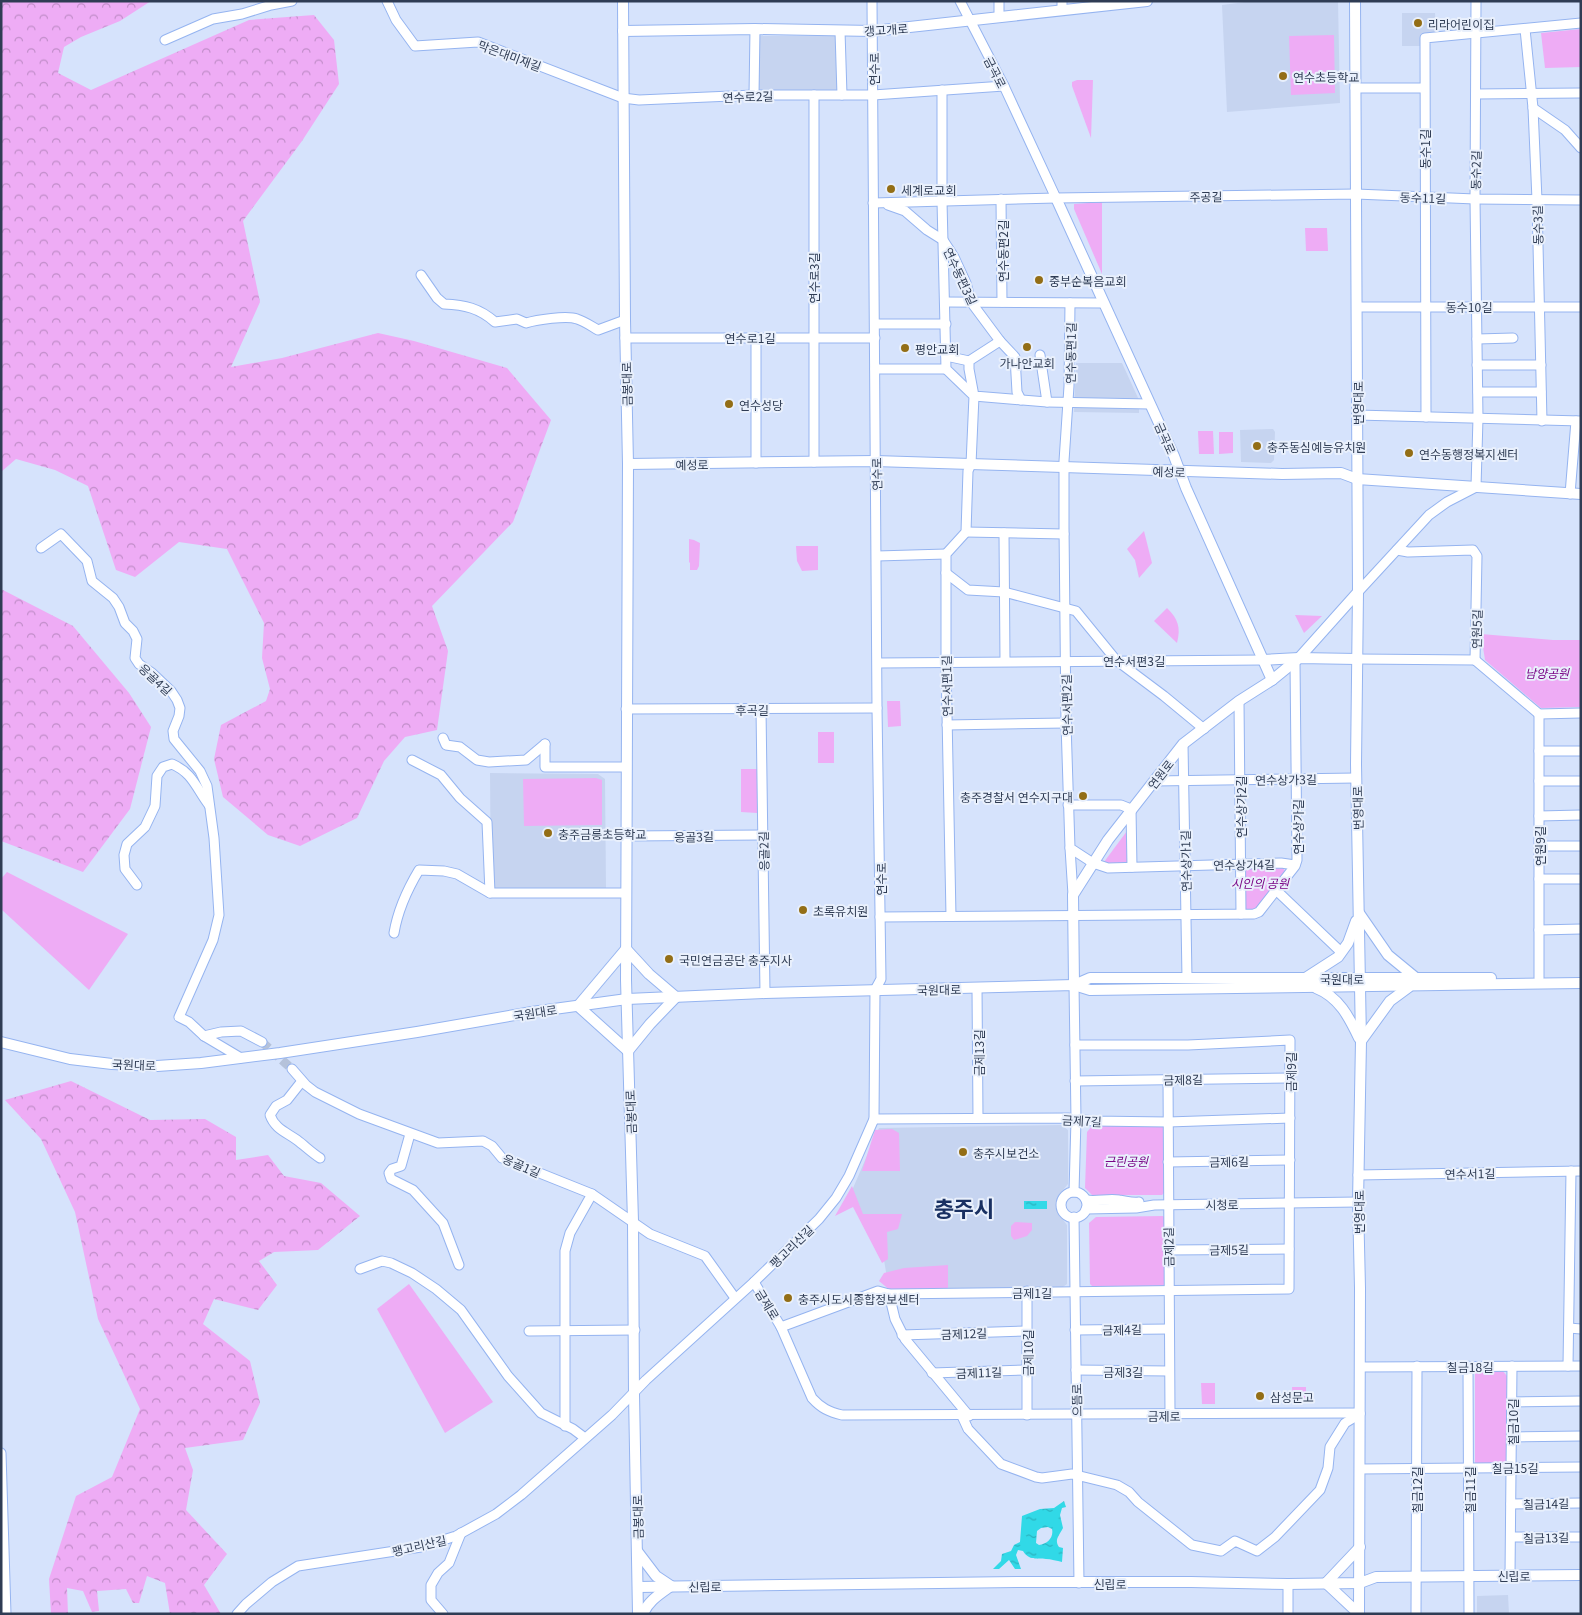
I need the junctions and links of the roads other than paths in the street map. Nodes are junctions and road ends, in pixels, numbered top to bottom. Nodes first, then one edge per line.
1 (292, 1) edge
2 (387, 1) edge
3 (623, 1) edge
4 (872, 1) edge
5 (960, 1) edge
6 (999, 1) edge
7 (1147, 1) edge
8 (1355, 1) edge
9 (1476, 1) edge
10 (1062, 5) edge
11 (999, 17) junction
12 (970, 21) junction
13 (1581, 23) edge
14 (755, 29) junction
15 (1525, 29) junction
16 (623, 31) junction
17 (840, 31) junction
18 (873, 31) junction
19 (1476, 34) junction
20 (165, 40) dead end
21 (1004, 86) junction
22 (1355, 88) junction
23 (1424, 88) junction
24 (942, 90) junction
25 (1581, 93) edge
26 (1476, 94) junction
27 (1530, 94) junction
28 (754, 95) junction
29 (814, 95) junction
30 (842, 95) junction
31 (873, 95) junction
32 (623, 98) junction
33 (1533, 108) junction
34 (1581, 148) edge
35 (1356, 194) junction
36 (1424, 197) junction
37 (1056, 198) junction
38 (1475, 199) junction
39 (1001, 200) junction
40 (1537, 200) junction
41 (1581, 200) edge
42 (942, 201) junction
43 (878, 202) junction
44 (943, 240) junction
45 (421, 275) dead end
46 (945, 302) junction
47 (971, 302) junction
48 (1002, 302) junction
49 (1070, 303) junction
50 (1103, 303) junction
51 (1357, 306) junction
52 (1426, 306) junction
53 (1476, 306) junction
54 (1538, 307) junction
55 (1581, 307) edge
56 (625, 320) junction
57 (875, 324) junction
58 (946, 324) junction
59 (756, 337) junction
60 (813, 337) junction
61 (625, 338) junction
62 (875, 338) junction
63 (1513, 338) dead end
64 (1477, 339) junction
65 (1000, 341) junction
66 (1040, 355) dead end
67 (946, 356) junction
68 (969, 362) junction
69 (1478, 365) junction
70 (1541, 365) junction
71 (875, 369) junction
72 (946, 369) junction
73 (1478, 392) junction
74 (1541, 392) junction
75 (974, 396) junction
76 (1021, 400) junction
77 (1047, 402) junction
78 (1068, 403) junction
79 (1150, 404) junction
80 (1357, 415) junction
81 (1426, 417) junction
82 (1478, 418) junction
83 (1542, 421) junction
84 (1578, 421) edge
85 (1577, 460) edge
86 (875, 461) junction
87 (814, 462) junction
88 (756, 463) junction
89 (628, 464) junction
90 (971, 464) junction
91 (1064, 467) junction
92 (1180, 471) junction
93 (1357, 479) junction
94 (1476, 487) junction
95 (1576, 494) edge
96 (966, 532) junction
97 (1004, 533) junction
98 (1064, 534) junction
99 (41, 548) dead end
100 (1397, 550) junction
101 (946, 554) junction
102 (877, 556) junction
103 (946, 574) junction
104 (1004, 592) junction
105 (1358, 592) junction
106 (1065, 606) junction
107 (1357, 659) junction
108 (1065, 660) junction
109 (1116, 660) junction
110 (1263, 660) junction
111 (1297, 660) junction
112 (1475, 660) junction
113 (1005, 662) junction
114 (878, 663) junction
115 (946, 663) junction
116 (1272, 680) junction
117 (1239, 701) junction
118 (877, 708) junction
119 (626, 709) junction
120 (761, 709) junction
121 (1581, 713) edge
122 (1539, 714) junction
123 (1066, 723) junction
124 (947, 725) junction
125 (1204, 729) junction
126 (443, 738) dead end
127 (1183, 744) junction
128 (1539, 751) junction
129 (1581, 751) edge
130 (412, 760) dead end
131 (626, 767) junction
132 (1356, 778) junction
133 (1297, 779) junction
134 (1240, 780) junction
135 (1155, 781) junction
136 (1184, 781) junction
137 (1539, 781) junction
138 (1581, 781) edge
139 (209, 805) junction
140 (1068, 805) junction
141 (1131, 809) junction
142 (1581, 815) edge
143 (1539, 816) junction
144 (763, 835) junction
145 (626, 836) junction
146 (1539, 846) junction
147 (1581, 846) edge
148 (1070, 848) junction
149 (1093, 863) junction
150 (1240, 864) junction
151 (1186, 865) junction
152 (1295, 865) junction
153 (1132, 867) junction
154 (1539, 879) junction
155 (1581, 879) edge
156 (137, 885) dead end
157 (1276, 890) junction
158 (490, 894) junction
159 (626, 894) junction
160 (1073, 895) junction
161 (1358, 912) junction
162 (1186, 914) junction
163 (1241, 914) junction
164 (951, 916) junction
165 (1072, 916) junction
166 (880, 917) junction
167 (1581, 929) edge
168 (1539, 930) junction
169 (394, 933) dead end
170 (626, 949) junction
171 (1341, 952) junction
172 (1581, 977) edge
173 (1187, 978) junction
174 (1307, 978) junction
175 (1539, 978) junction
176 (1360, 982) junction
177 (1414, 982) junction
178 (1581, 983) edge
179 (1074, 985) junction
180 (1313, 987) junction
181 (978, 988) junction
182 (875, 990) junction
183 (765, 993) junction
184 (676, 997) junction
185 (627, 999) junction
186 (578, 1006) junction
187 (204, 1036) junction
188 (1361, 1041) junction
189 (1, 1042) edge
190 (262, 1042) tunnel mouth
191 (1075, 1045) junction
192 (628, 1051) junction
193 (240, 1058) junction
194 (292, 1069) tunnel mouth
195 (1290, 1078) junction
196 (1168, 1079) junction
197 (302, 1080) junction
198 (1075, 1081) junction
199 (978, 1118) junction
200 (1290, 1118) junction
201 (874, 1119) junction
202 (1076, 1119) junction
203 (1168, 1122) junction
204 (410, 1134) junction
205 (320, 1158) dead end
206 (1290, 1160) junction
207 (1168, 1162) junction
208 (1576, 1171) edge
209 (1358, 1175) junction
210 (1074, 1192) junction
211 (592, 1194) junction
212 (1358, 1202) junction
213 (1290, 1203) junction
214 (1086, 1204) junction
215 (1168, 1205) junction
216 (1576, 1208) edge
217 (1074, 1217) junction
218 (634, 1221) junction
219 (1289, 1248) junction
220 (1168, 1250) junction
221 (459, 1265) dead end
222 (360, 1269) dead end
223 (754, 1282) junction
224 (1289, 1289) joint
225 (1027, 1291) junction
226 (1075, 1291) junction
227 (1169, 1291) junction
228 (889, 1294) junction
229 (735, 1298) junction
230 (781, 1327) junction
231 (1569, 1328) junction
232 (1169, 1329) junction
233 (1581, 1329) edge
234 (565, 1330) junction
235 (635, 1330) junction
236 (1075, 1330) junction
237 (529, 1331) dead end
238 (1026, 1331) junction
239 (902, 1335) junction
240 (1417, 1366) junction
241 (1468, 1366) junction
242 (1512, 1366) junction
243 (1568, 1366) junction
244 (1581, 1366) edge
245 (1360, 1367) junction
246 (1026, 1370) junction
247 (1076, 1370) junction
248 (1169, 1370) junction
249 (932, 1373) junction
250 (634, 1394) junction
251 (1581, 1401) edge
252 (1512, 1402) junction
253 (1170, 1414) junction
254 (1360, 1414) junction
255 (1027, 1415) junction
256 (1076, 1415) junction
257 (965, 1416) junction
258 (565, 1426) junction
259 (1512, 1436) junction
260 (1581, 1436) edge
261 (585, 1438) junction
262 (1, 1453) edge
263 (1512, 1467) junction
264 (1581, 1467) edge
265 (1416, 1468) junction
266 (1468, 1468) junction
267 (1360, 1469) junction
268 (1077, 1475) junction
269 (1581, 1503) edge
270 (1511, 1504) junction
271 (461, 1533) junction
272 (1511, 1537) junction
273 (1581, 1537) edge
274 (1360, 1547) junction
275 (637, 1551) junction
276 (1510, 1575) junction
277 (1581, 1575) edge
278 (1416, 1576) junction
279 (1469, 1576) junction
280 (1078, 1583) junction
281 (1326, 1583) junction
282 (1360, 1583) junction
283 (1288, 1584) junction
284 (671, 1586) junction
285 (638, 1587) junction
286 (6, 1614) edge
287 (237, 1614) edge
288 (443, 1614) edge
289 (638, 1614) edge
290 (643, 1614) edge
291 (1288, 1614) edge
292 (1359, 1614) edge
293 (1416, 1614) edge
294 (1469, 1614) edge

1 - 20 street
2 - 32 street, 막은대미재길
3 - 16 street, 금봉대로
4 - 18 street, 연수로
5 - 12 street, 금곡로
6 - 11 street
7 - 10 street, 갱고개로
8 - 22 street, 번영대로
9 - 19 street, 동수2길
10 - 11 street, 갱고개로
11 - 12 street, 갱고개로
12 - 18 street, 갱고개로
12 - 21 street, 금곡로
13 - 15 street, 동수1길
14 - 16 street, 갱고개로
14 - 17 street, 갱고개로
14 - 28 street
15 - 19 street, 동수1길
15 - 27 street, 동수3길
16 - 32 street, 금봉대로
17 - 18 street, 갱고개로
17 - 30 street
18 - 31 street, 연수로
19 - 23 street, 동수1길
19 - 26 street, 동수2길
21 - 24 street, 연수로2길
21 - 37 street, 금곡로
22 - 23 street
22 - 35 street, 번영대로
23 - 36 street, 동수1길
24 - 31 street, 연수로2길
24 - 42 street
25 - 27 street
26 - 27 street
26 - 38 street, 동수2길
27 - 33 street, 동수3길
28 - 29 street, 연수로2길
28 - 32 street, 연수로2길
29 - 30 street, 연수로2길
29 - 60 street, 연수로3길
30 - 31 street, 연수로2길
31 - 43 street, 연수로
32 - 56 street, 금봉대로
33 - 34 street
33 - 40 street, 동수3길
35 - 36 street, 동수11길
35 - 37 street, 주공길
35 - 51 street, 번영대로
36 - 38 street, 동수11길
36 - 52 street, 동수1길
37 - 39 street
37 - 50 street, 금곡로
38 - 40 street, 동수11길
38 - 53 street, 동수2길
39 - 42 street
39 - 48 street, 연수동편2길
40 - 41 street, 동수11길
40 - 54 street, 동수3길
42 - 43 street
42 - 44 street
43 - 44 street, 연수동편3길
43 - 57 street, 연수로
44 - 46 street
44 - 47 street, 연수동편3길
45 - 56 street
46 - 47 street
46 - 58 street
47 - 48 street
47 - 65 street, 연수동편3길
48 - 49 street
49 - 50 street
49 - 78 street, 연수동편1길
50 - 79 street, 금곡로
51 - 52 street, 동수10길
51 - 80 street, 번영대로
52 - 53 street, 동수10길
52 - 81 street, 동수1길
53 - 54 street, 동수10길
53 - 64 street, 동수2길
54 - 55 street, 동수10길
54 - 70 street, 동수3길
56 - 61 street, 금봉대로
57 - 58 street
57 - 62 street, 연수로
58 - 67 street
59 - 60 street, 연수로1길
59 - 61 street, 연수로1길
59 - 88 street
60 - 62 street, 연수로1길
60 - 87 street, 연수로3길
61 - 89 street, 금봉대로
62 - 71 street, 연수로
63 - 64 street
64 - 69 street, 동수2길
65 - 68 street
65 - 76 street, 연수동편3길
66 - 77 street
67 - 68 street
67 - 72 street
68 - 75 street
69 - 70 street
69 - 73 street, 동수2길
70 - 74 street, 동수3길
71 - 72 street
71 - 86 street, 연수로
72 - 75 street
73 - 74 street
73 - 82 street, 동수2길
74 - 83 street, 동수3길
75 - 76 street
75 - 90 street
76 - 77 street
77 - 78 street
78 - 79 street
78 - 91 street, 연수동편1길
79 - 92 street, 금곡로
80 - 81 street
80 - 93 street, 번영대로
81 - 82 street
82 - 83 street
82 - 94 street, 동수2길
83 - 84 street
84 - 85 street
85 - 95 street
86 - 87 street, 예성로
86 - 90 street, 예성로
86 - 102 street, 연수로
87 - 88 street, 예성로
88 - 89 street, 예성로
89 - 119 street, 금봉대로
90 - 91 street, 예성로
90 - 96 street
91 - 92 street, 예성로
91 - 98 street, 연수서편2길
92 - 93 street, 예성로
92 - 110 street, 금곡로
93 - 94 street, 예성로
93 - 105 street, 번영대로
94 - 95 street, 예성로
94 - 100 street
96 - 97 street
96 - 101 street
97 - 98 street
97 - 104 street
98 - 106 street, 연수서편2길
99 - 139 street, 응골4길
100 - 105 street
100 - 112 street, 연원5길
101 - 102 street
101 - 103 street, 연수서편1길
102 - 114 street, 연수로
103 - 104 street
103 - 115 street, 연수서편1길
104 - 106 street
104 - 113 street
105 - 107 street, 번영대로
105 - 111 street, 연원로
106 - 108 street, 연수서편2길
106 - 109 street
107 - 111 street
107 - 112 street
107 - 132 street, 번영대로
108 - 109 street, 연수서편3길
108 - 113 street, 연수서편3길
108 - 123 street, 연수서편2길
109 - 110 street, 연수서편3길
109 - 125 street
110 - 111 street
110 - 116 street, 금곡로
111 - 116 street, 연원로
111 - 133 street, 연수상가길
112 - 122 street, 연원5길
113 - 115 street, 연수서편3길
114 - 115 street, 연수서편3길
114 - 118 street, 연수로
115 - 124 street, 연수서편1길
116 - 117 street, 연원로
117 - 125 street, 연원로
117 - 134 street, 연수상가2길
118 - 120 street, 후곡길
118 - 166 street, 연수로
119 - 120 street, 후곡길
119 - 131 street, 금봉대로
120 - 144 street, 응골2길
121 - 122 street
122 - 128 street, 연원9길
123 - 124 street
123 - 140 street, 연수서편2길
124 - 164 street, 연수서편1길
125 - 127 street, 연원로
126 - 131 street
127 - 135 street, 연원로
127 - 136 street, 연수상가1길
128 - 129 street
128 - 137 street, 연원9길
130 - 158 street
131 - 145 street, 금봉대로
132 - 133 street, 연수상가3길
132 - 161 street, 번영대로
133 - 134 street, 연수상가3길
133 - 152 street, 연수상가길
134 - 136 street, 연수상가3길
134 - 150 street, 연수상가2길
135 - 136 street, 연수상가3길
135 - 141 street, 연원로
136 - 151 street, 연수상가1길
137 - 138 street
137 - 143 street, 연원9길
139 - 156 street, 응골4길
139 - 187 street, 응골4길
140 - 141 street
140 - 148 street, 연수서편2길
141 - 149 street, 연원로
141 - 153 street
142 - 143 street
143 - 146 street, 연원9길
144 - 145 street, 응골3길
144 - 183 street, 응골2길
145 - 159 street, 금봉대로
146 - 147 street
146 - 154 street, 연원9길
148 - 149 street
148 - 160 street, 연수서편2길
149 - 153 street, 연수상가4길
149 - 160 street, 연원로
150 - 151 street, 연수상가4길
150 - 152 street, 연수상가4길
150 - 163 street, 연수상가2길
151 - 153 street, 연수상가4길
151 - 162 street, 연수상가1길
152 - 157 street, 연수상가길
154 - 155 street
154 - 168 street, 연원9길
157 - 163 street, 연수상가길
157 - 171 street
158 - 159 street
158 - 169 street
159 - 170 street, 금봉대로
160 - 165 street, 연원로
161 - 171 street
161 - 176 street, 번영대로
161 - 177 street
162 - 163 street, 연수상가길
162 - 165 street, 연수상가길
162 - 173 street, 연수상가1길
164 - 165 street
164 - 166 street
165 - 179 street, 연원로
166 - 182 street, 연수로
167 - 168 street
168 - 175 street, 연원9길
170 - 184 street
170 - 185 street, 금봉대로
170 - 186 street
171 - 174 street
172 - 175 street, 국원대로
173 - 174 street, 국원대로
173 - 179 street, 국원대로
174 - 176 street, 국원대로
175 - 177 street, 국원대로
176 - 177 street, 국원대로
176 - 180 street, 국원대로
176 - 188 street, 번영대로
177 - 178 street, 국원대로
177 - 188 street
179 - 180 street, 국원대로
179 - 181 street, 국원대로
179 - 191 street
180 - 188 street
181 - 182 street, 국원대로
181 - 199 street, 금제13길
182 - 183 street, 국원대로
182 - 201 street, 팽고리산길
183 - 184 street, 국원대로
184 - 185 street, 국원대로
184 - 192 street
185 - 186 street, 국원대로
185 - 192 street, 금봉대로
186 - 192 street
186 - 193 street, 국원대로
187 - 190 street
187 - 193 street, 응골4길
188 - 209 street, 번영대로
189 - 193 street, 국원대로
191 - 195 street, 금제9길
191 - 198 street
192 - 218 street, 금봉대로
194 - 197 street, 응골1길
195 - 196 street, 금제8길
195 - 200 street, 금제9길
196 - 198 street, 금제8길
196 - 203 street, 금제2길
197 - 204 street, 응골1길
197 - 205 street
198 - 202 street
199 - 201 street, 금제7길
199 - 202 street, 금제7길
200 - 203 street, 금제7길
200 - 206 street, 금제9길
201 - 223 street, 팽고리산길
202 - 203 street, 금제7길
202 - 210 street
203 - 207 street, 금제2길
204 - 211 street, 응골1길
204 - 221 street
206 - 207 street, 금제6길
206 - 213 street, 금제9길
207 - 215 street, 금제2길
208 - 209 street, 연수서1길
208 - 216 street
209 - 212 street, 번영대로
210 - 214 street
210 - 217 street
211 - 218 street, 응골1길
211 - 234 street
212 - 213 street, 시청로
212 - 245 street, 번영대로
213 - 215 street, 시청로
213 - 219 street, 금제9길
214 - 215 street, 시청로
214 - 217 street
215 - 220 street, 금제2길
216 - 231 street
217 - 226 street, 으뜸로
218 - 229 street, 응골1길
218 - 235 street, 금봉대로
219 - 220 street, 금제5길
219 - 224 street, 금제9길
220 - 227 street, 금제2길
222 - 258 street
223 - 229 street, 팽고리산길
223 - 230 street, 금제로
224 - 227 street, 금제1길
225 - 226 street, 금제1길
225 - 228 street, 금제1길
225 - 238 street, 금제10길
226 - 227 street, 금제1길
226 - 236 street, 으뜸로
227 - 232 street, 금제2길
228 - 230 street, 금제1길
228 - 239 street
229 - 250 street, 팽고리산길
230 - 257 street, 금제로
231 - 233 street
231 - 243 street
232 - 236 street, 금제4길
232 - 248 street, 금제2길
234 - 235 street
234 - 237 street
234 - 258 street
235 - 250 street, 금봉대로
236 - 247 street, 으뜸로
238 - 239 street, 금제12길
238 - 246 street, 금제10길
239 - 249 street
240 - 241 street, 칠금18길
240 - 245 street, 칠금18길
240 - 265 street, 칠금12길
241 - 242 street, 칠금18길
241 - 266 street, 칠금11길
242 - 243 street, 칠금18길
242 - 252 street, 칠금10길
243 - 244 street, 칠금18길
245 - 254 street, 번영대로
246 - 249 street, 금제11길
246 - 255 street, 금제10길
247 - 248 street, 금제3길
247 - 256 street, 으뜸로
248 - 253 street, 금제2길
249 - 257 street
250 - 261 street, 팽고리산길
250 - 275 street, 금봉대로
251 - 252 street
252 - 259 street, 칠금10길
253 - 254 street, 금제로
253 - 256 street, 금제로
254 - 267 street, 번영대로
254 - 268 street
255 - 256 street, 금제로
255 - 257 street, 금제로
256 - 268 street, 으뜸로
257 - 268 street
258 - 261 street
259 - 260 street
259 - 263 street, 칠금10길
261 - 271 street, 팽고리산길
262 - 286 street
263 - 264 street, 칠금15길
263 - 266 street, 칠금15길
263 - 270 street, 칠금10길
265 - 266 street, 칠금15길
265 - 267 street, 칠금15길
265 - 278 street, 칠금12길
266 - 279 street, 칠금11길
267 - 274 street, 번영대로
268 - 280 street, 으뜸로
269 - 270 street, 칠금14길
270 - 272 street, 칠금10길
271 - 287 street, 팽고리산길
271 - 288 street
272 - 273 street, 칠금13길
272 - 276 street, 칠금10길
274 - 281 street
274 - 282 street, 번영대로
275 - 284 street
275 - 285 street, 금봉대로
276 - 277 street, 신립로
276 - 279 street, 신립로
278 - 279 street, 신립로
278 - 282 street, 신립로
278 - 293 street, 칠금12길
279 - 294 street, 칠금11길
280 - 283 street, 신립로
280 - 284 street, 신립로
281 - 282 street, 신립로
281 - 283 street, 신립로
281 - 292 street
282 - 292 street, 번영대로
283 - 291 street
284 - 285 street, 신립로
284 - 290 street
285 - 289 street, 금봉대로

